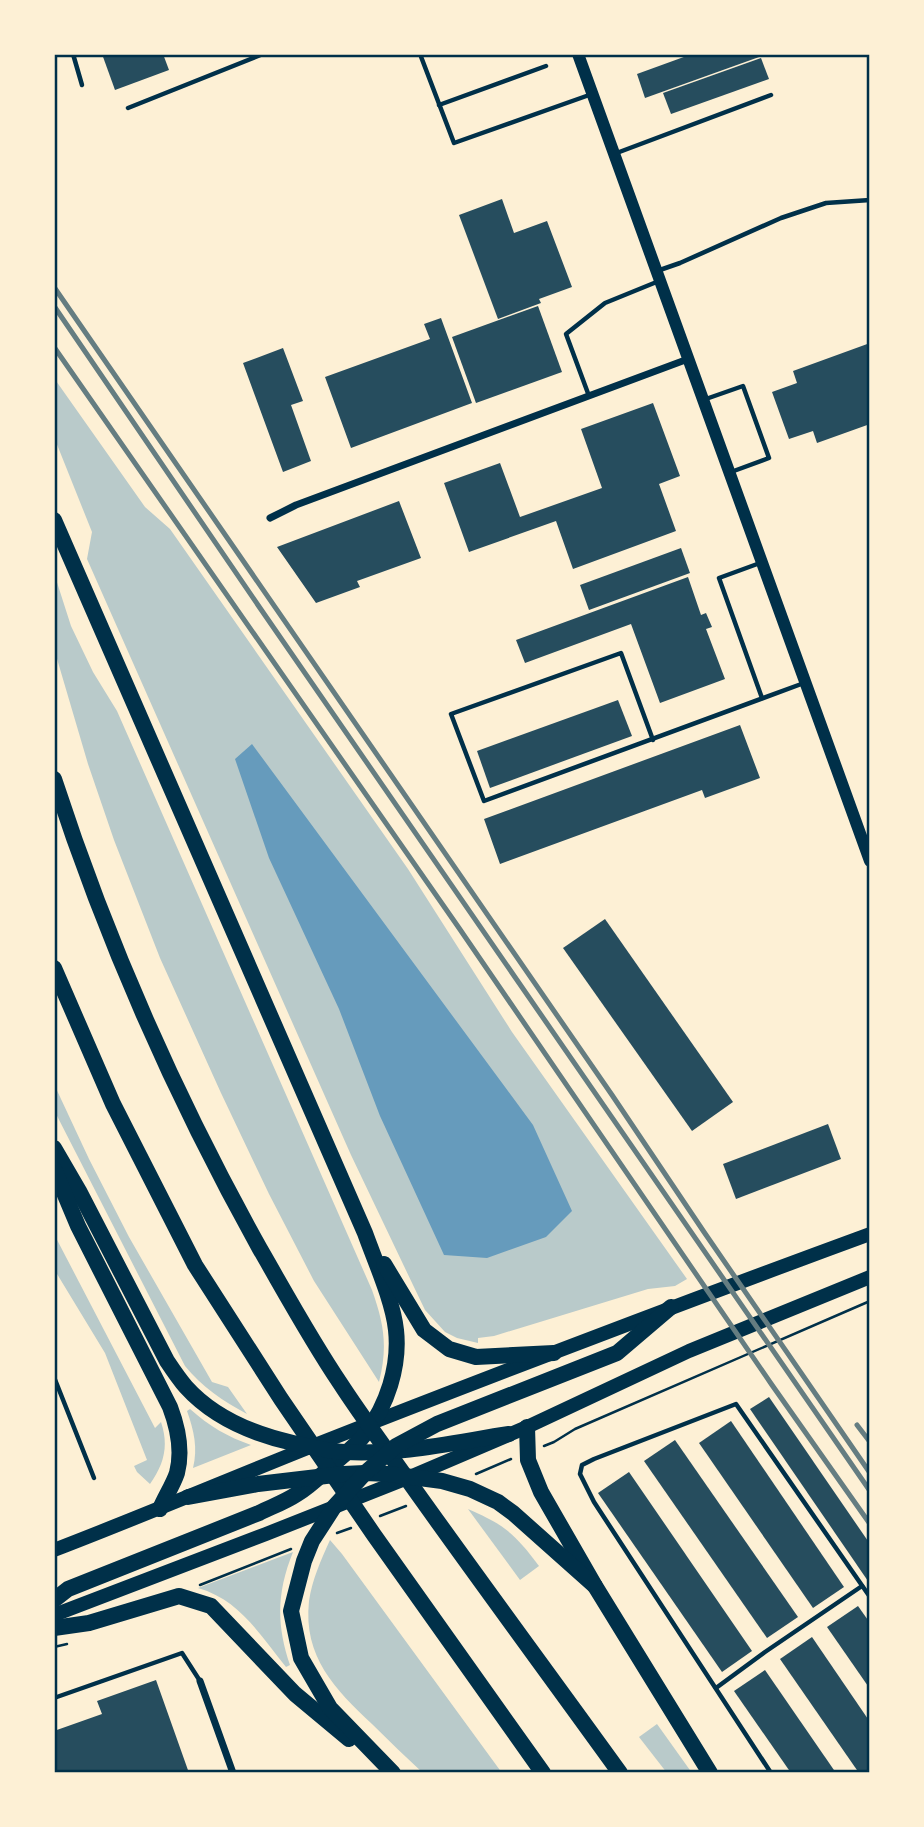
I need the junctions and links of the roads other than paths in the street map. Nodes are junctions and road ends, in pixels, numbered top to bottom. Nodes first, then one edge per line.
1 (73, 54) edge
2 (263, 54) edge
3 (421, 54) edge
4 (578, 54) edge
5 (545, 66) dead end
6 (82, 85) dead end
7 (592, 94) junction
8 (771, 94) dead end
9 (439, 105) junction
10 (128, 108) dead end
11 (614, 154) junction
12 (870, 200) edge
13 (658, 276) junction
14 (688, 359) junction
15 (589, 396) junction
16 (702, 400) junction
17 (729, 472) junction
18 (270, 518) dead end
19 (54, 520) edge
20 (761, 562) junction
21 (804, 683) junction
22 (762, 698) junction
23 (653, 740) junction
24 (54, 779) edge
25 (867, 848) edge
26 (870, 861) edge
27 (54, 968) edge
28 (54, 1148) edge
29 (54, 1169) edge
30 (365, 1233) junction
31 (870, 1234) edge
32 (870, 1277) edge
33 (671, 1307) junction
34 (554, 1353) junction
35 (54, 1377) edge
36 (372, 1424) junction
37 (527, 1427) junction
38 (509, 1434) junction
39 (311, 1447) junction
40 (390, 1451) junction
41 (347, 1452) junction
42 (365, 1473) junction
43 (319, 1477) junction
44 (410, 1477) junction
45 (94, 1478) dead end
46 (188, 1497) junction
47 (334, 1507) junction
48 (160, 1509) junction
49 (54, 1550) edge
50 (595, 1586) junction
51 (862, 1586) junction
52 (870, 1597) edge
53 (54, 1600) edge
54 (54, 1615) edge
55 (54, 1628) edge
56 (200, 1681) joint
57 (716, 1688) junction
58 (54, 1698) edge
59 (233, 1773) edge
60 (391, 1773) edge
61 (543, 1773) edge
62 (620, 1773) edge
63 (710, 1773) edge
64 (771, 1773) edge

1 - 6 lane
2 - 10 lane
3 - 9 lane
4 - 7 main road
5 - 9 lane
7 - 9 lane
7 - 11 main road
8 - 11 lane
11 - 13 main road
12 - 13 lane
13 - 14 main road
13 - 15 lane
14 - 15 street
14 - 16 main road
15 - 18 street
16 - 17 main road
16 - 17 lane
17 - 20 main road
19 - 30 highway
20 - 21 main road
20 - 22 lane
21 - 22 lane
21 - 25 main road
22 - 23 lane
23 - 23 lane
24 - 62 highway
25 - 26 main road
27 - 61 highway
28 - 39 highway
29 - 48 highway
30 - 34 highway
30 - 36 highway
31 - 33 main road
32 - 37 main road
33 - 34 main road
33 - 40 highway
34 - 36 main road
35 - 45 lane
36 - 39 main road
36 - 41 highway
37 - 38 main road
37 - 50 highway
38 - 40 highway
38 - 44 main road
39 - 41 highway
39 - 46 main road
40 - 41 highway
40 - 42 highway
41 - 43 highway
42 - 43 highway
42 - 44 highway
42 - 47 highway
43 - 46 highway
43 - 53 highway
44 - 47 main road
44 - 50 highway
46 - 48 main road
47 - 54 main road
47 - 60 highway
48 - 49 main road
50 - 63 highway
51 - 52 lane
51 - 57 lane
51 - 57 lane
55 - 60 highway
56 - 58 lane
56 - 59 street
57 - 64 lane

